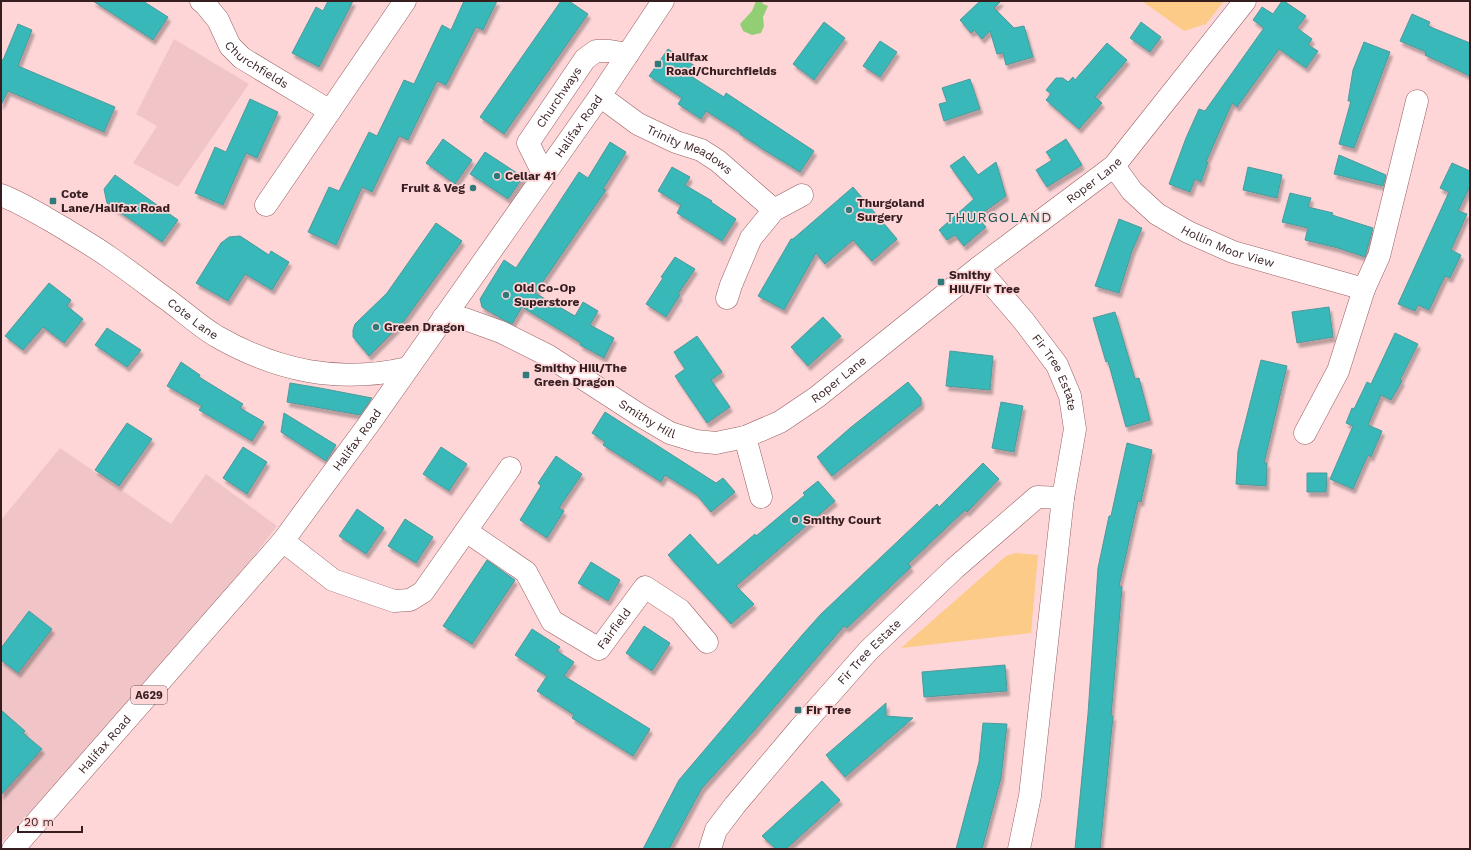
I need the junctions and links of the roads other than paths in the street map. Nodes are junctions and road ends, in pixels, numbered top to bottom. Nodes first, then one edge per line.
1 (201, 1) edge
2 (405, 1) edge
3 (664, 1) edge
4 (1245, 1) edge
5 (628, 54) junction
6 (600, 96) junction
7 (1417, 101) dead end
8 (330, 111) junction
9 (1114, 166) junction
10 (544, 175) junction
11 (1, 195) edge
12 (802, 195) dead end
13 (266, 205) dead end
14 (774, 210) junction
15 (978, 268) junction
16 (1364, 289) junction
17 (727, 298) dead end
18 (443, 318) junction
19 (408, 368) junction
20 (774, 425) joint
21 (1305, 433) dead end
22 (745, 437) junction
23 (510, 468) dead end
24 (761, 497) dead end
25 (1063, 498) junction
26 (466, 531) junction
27 (284, 541) junction
28 (708, 642) dead end
29 (13, 849) edge
30 (710, 849) edge
31 (1019, 849) edge

1 - 8 main road, Churchfields
2 - 8 main road
3 - 5 main road, Halifax Road / A629
4 - 9 main road, Roper Lane
5 - 6 main road, Halifax Road / A629
5 - 10 main road, Churchways
6 - 10 main road, Halifax Road / A629
6 - 14 main road, Trinity Meadows
7 - 16 main road
8 - 13 main road
9 - 15 main road, Roper Lane
9 - 16 main road, Hollin Moor View
10 - 18 main road, Halifax Road / A629
11 - 19 main road, Cote Lane
12 - 14 main road
14 - 17 main road
15 - 20 main road, Roper Lane
15 - 25 main road, Fir Tree Estate
16 - 21 main road
18 - 19 main road, Halifax Road / A629
18 - 22 main road, Smithy Hill
19 - 27 main road, Halifax Road / A629
20 - 22 main road, Smithy Hill
22 - 24 main road
23 - 26 main road
25 - 30 main road, Fir Tree Estate
25 - 31 main road, Fir Tree Estate
26 - 27 main road
26 - 28 main road, Fairfield
27 - 29 main road, Halifax Road / A629

